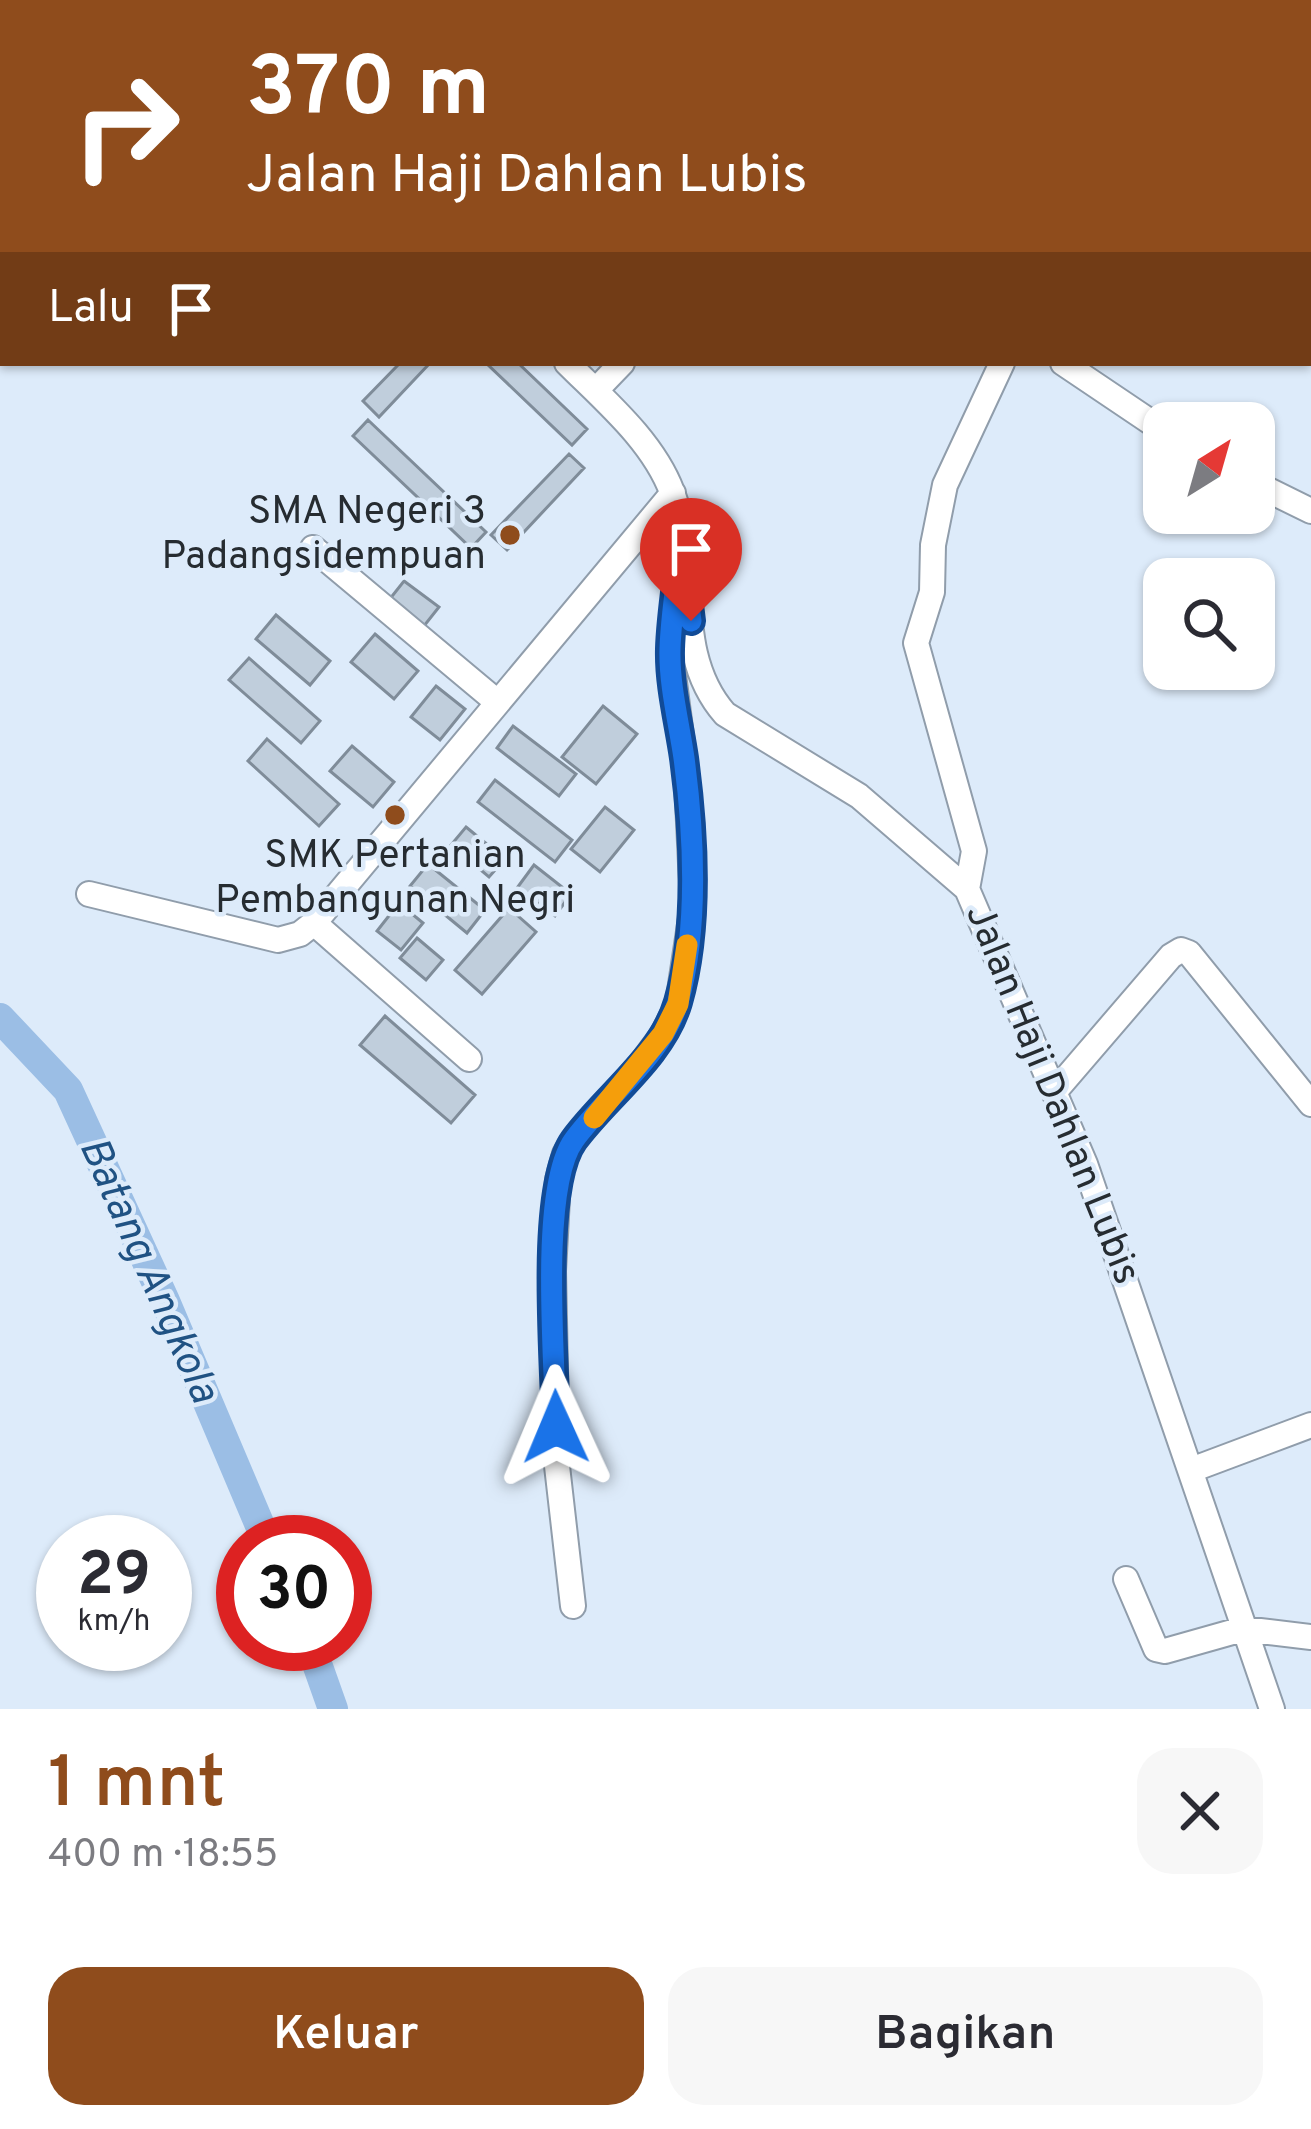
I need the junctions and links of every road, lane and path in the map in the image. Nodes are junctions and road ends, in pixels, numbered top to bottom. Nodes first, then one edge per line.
1 (570, 366) edge
2 (619, 366) edge
3 (1001, 366) edge
4 (1067, 366) edge
5 (596, 390) junction
6 (1143, 417) edge
7 (673, 493) junction
8 (1275, 494) edge
9 (1311, 512) edge
10 (681, 541) junction
11 (313, 548) dead end
12 (496, 701) junction
13 (967, 889) junction
14 (89, 894) dead end
15 (314, 922) junction
16 (469, 1059) dead end
17 (1056, 1090) junction
18 (1311, 1104) edge
19 (1311, 1425) edge
20 (1191, 1470) junction
21 (1126, 1579) dead end
22 (572, 1606) dead end
23 (1244, 1629) junction
24 (1310, 1636) edge
25 (1272, 1709) edge

1 - 5 street, Jalan Haji Dahlan Lubis
2 - 5 street
3 - 13 street
4 - 6 street
5 - 7 street, Jalan Haji Dahlan Lubis
7 - 10 street, Jalan Haji Dahlan Lubis
7 - 12 street
8 - 9 street
10 - 13 street, Jalan Haji Dahlan Lubis
10 - 22 street
11 - 12 street
12 - 15 street
13 - 17 street, Jalan Haji Dahlan Lubis
14 - 15 street
15 - 16 street
17 - 18 street
17 - 20 street, Jalan Haji Dahlan Lubis
19 - 20 street
20 - 23 street, Jalan Haji Dahlan Lubis
21 - 23 street
23 - 24 street
23 - 25 street, Jalan Haji Dahlan Lubis

